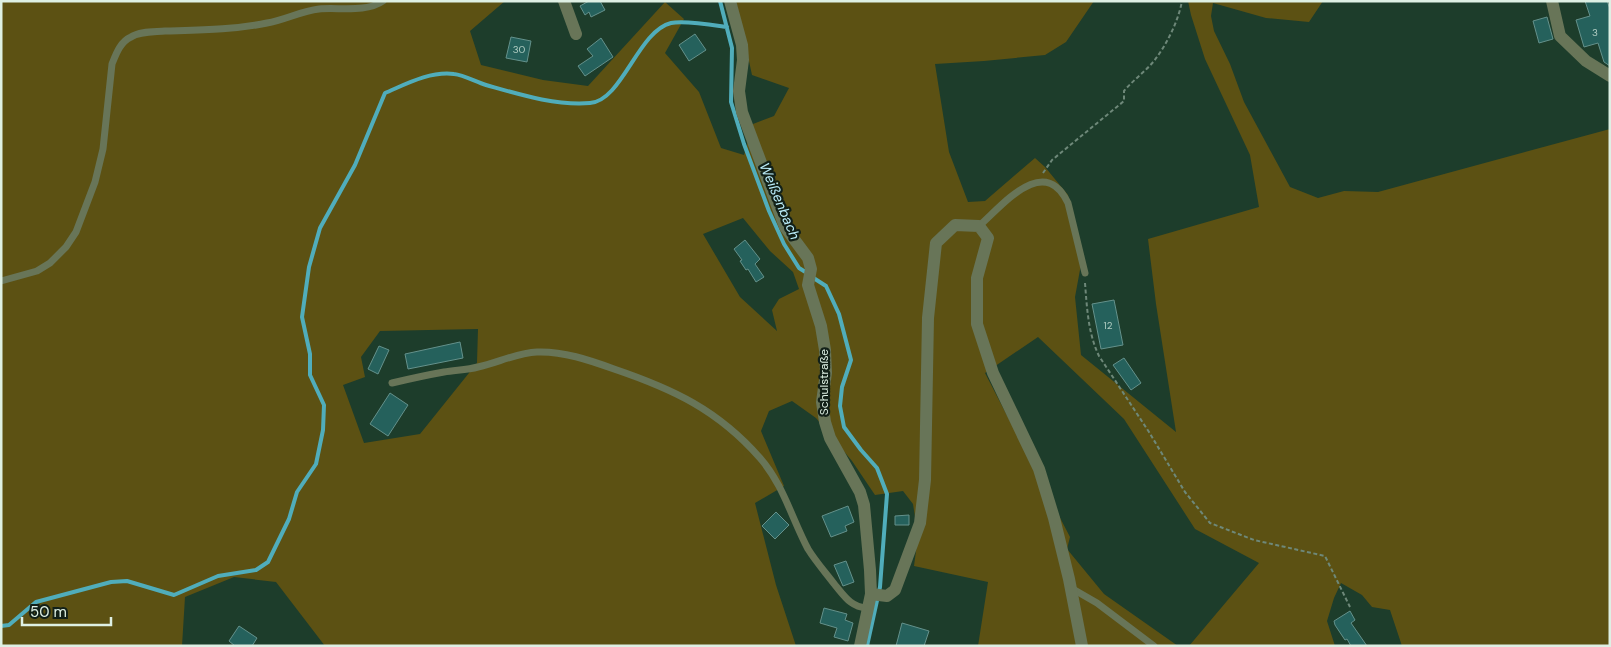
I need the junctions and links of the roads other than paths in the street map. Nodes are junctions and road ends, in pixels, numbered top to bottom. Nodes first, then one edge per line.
1 (383, 1) edge
2 (564, 1) edge
3 (730, 1) edge
4 (1552, 1) edge
5 (576, 34) dead end
6 (1610, 76) edge
7 (979, 226) junction
8 (1084, 274) road end
9 (1, 281) edge
10 (392, 383) dead end
11 (1071, 588) junction
12 (877, 595) junction
13 (867, 608) junction
14 (860, 646) edge
15 (1082, 646) edge
16 (1154, 646) edge

1 - 9 lane
2 - 5 street
3 - 12 street, Schulstraße
4 - 6 street
7 - 8 lane
7 - 11 street
7 - 12 street
10 - 13 lane
11 - 15 street
11 - 16 lane
12 - 13 street
13 - 14 street

